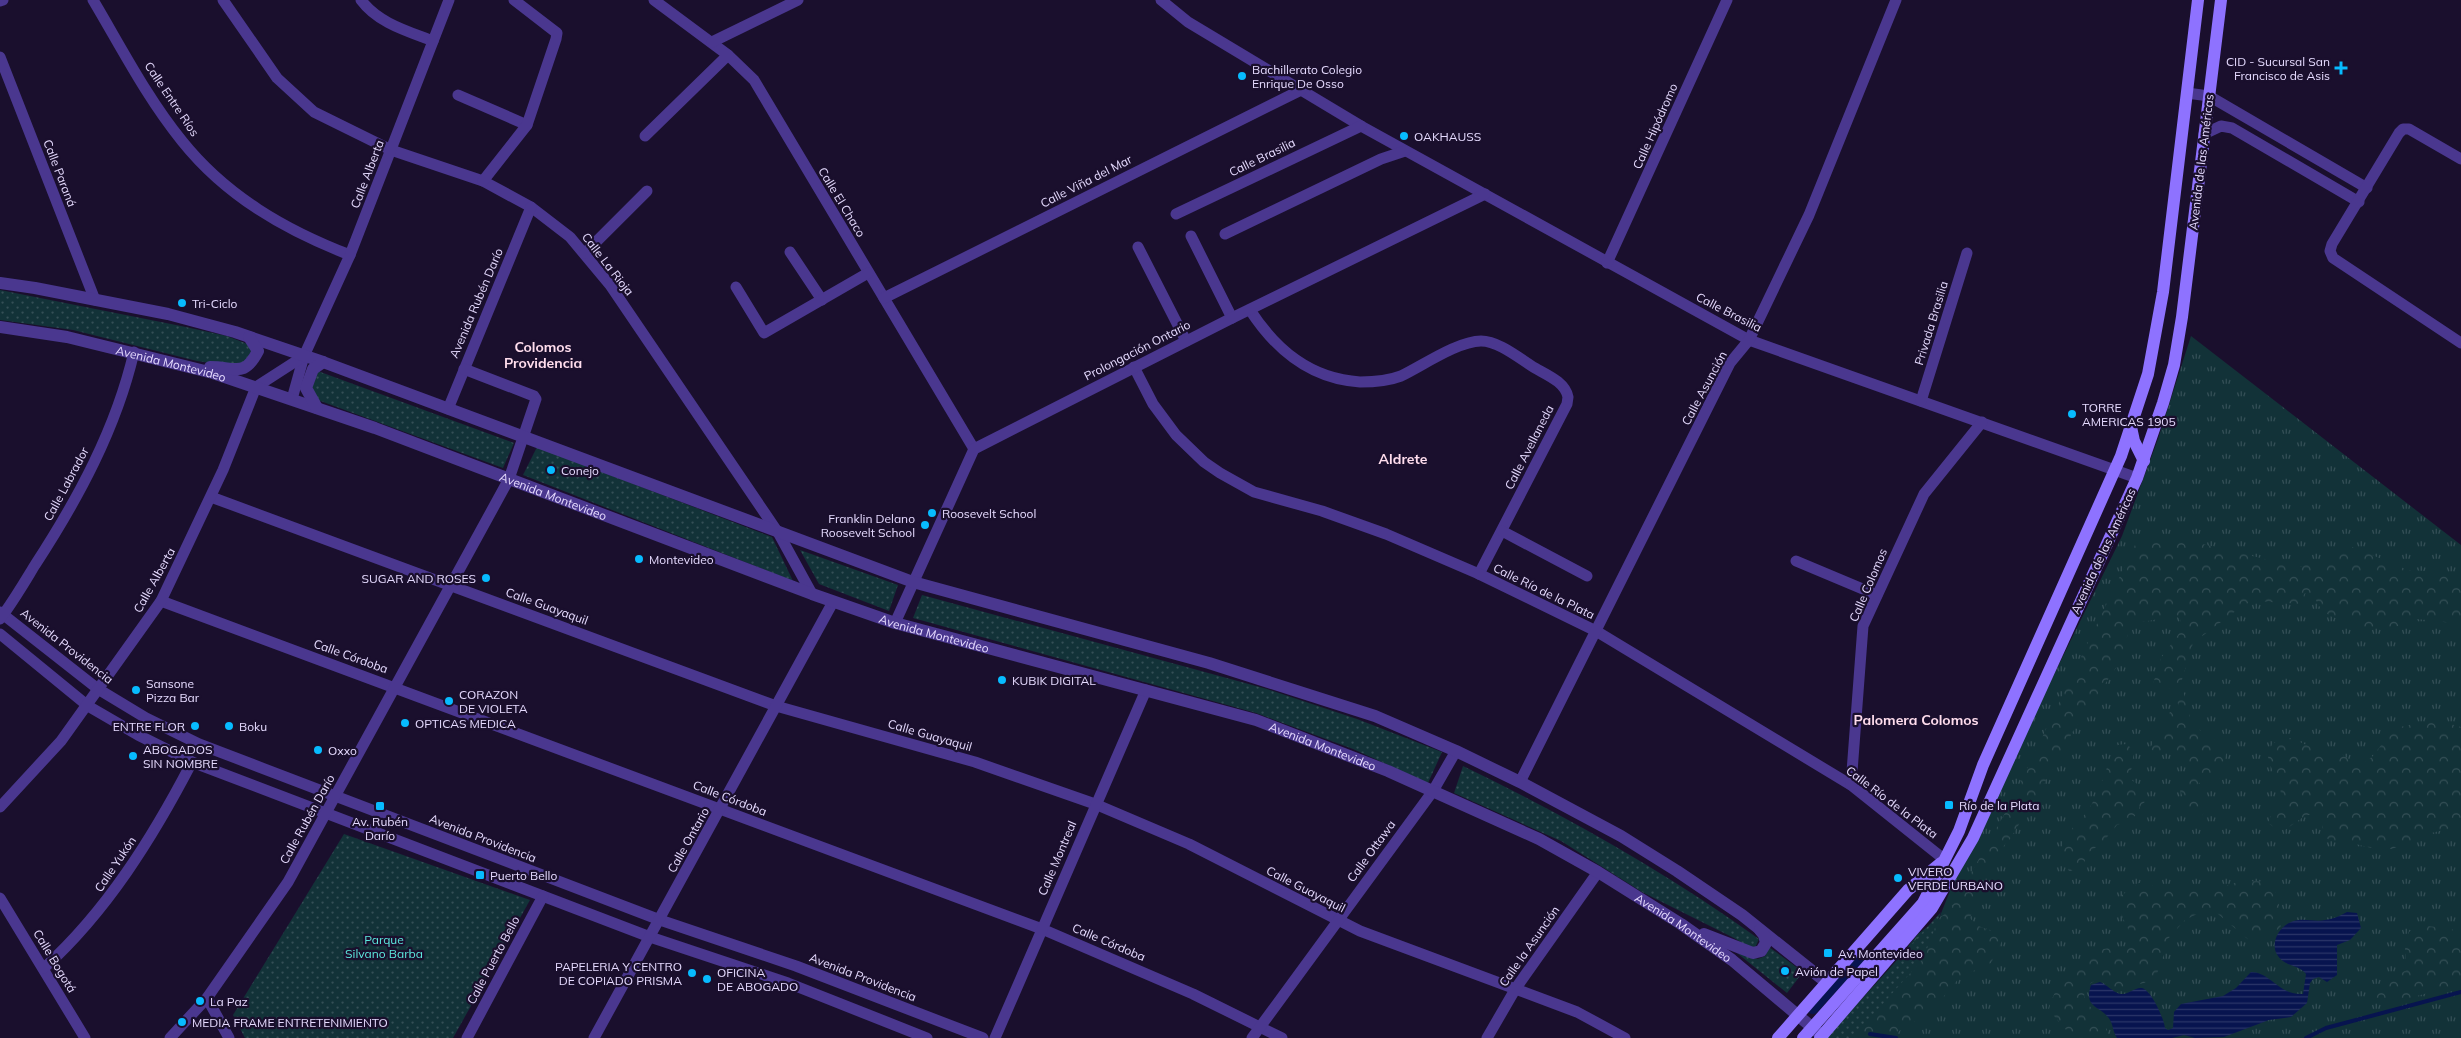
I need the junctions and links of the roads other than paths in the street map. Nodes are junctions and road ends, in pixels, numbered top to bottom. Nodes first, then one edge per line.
1 (93, 0) edge
2 (223, 0) edge
3 (361, 0) edge
4 (449, 0) edge
5 (514, 0) edge
6 (654, 0) edge
7 (798, 0) edge
8 (1161, 0) edge
9 (1727, 0) edge
10 (1896, 0) edge
11 (2198, 0) edge
12 (2221, 0) edge
13 (433, 41) junction
14 (712, 42) junction
15 (728, 55) junction
16 (0, 57) edge
17 (1301, 90) junction
18 (2187, 93) junction
19 (458, 96) dead end
20 (2209, 96) junction
21 (527, 125) junction
22 (1361, 126) junction
23 (2204, 134) junction
24 (645, 136) dead end
25 (391, 150) junction
26 (2302, 150) junction
27 (1406, 151) junction
28 (2461, 159) edge
29 (2294, 163) junction
30 (483, 181) junction
31 (2367, 188) junction
32 (647, 191) dead end
33 (1485, 194) junction
34 (2359, 202) junction
35 (531, 208) junction
36 (1176, 214) dead end
37 (1225, 234) dead end
38 (1191, 236) dead end
39 (1138, 246) dead end
40 (790, 252) dead end
41 (1967, 252) dead end
42 (585, 253) junction
43 (350, 255) junction
44 (1607, 263) junction
45 (868, 273) junction
46 (0, 284) edge
47 (736, 287) dead end
48 (884, 298) junction
49 (95, 300) junction
50 (822, 300) junction
51 (1250, 310) junction
52 (1232, 318) junction
53 (0, 327) edge
54 (248, 336) junction
55 (1749, 340) junction
56 (1186, 341) junction
57 (2461, 343) edge
58 (134, 352) junction
59 (304, 356) junction
60 (323, 362) junction
61 (1134, 367) junction
62 (195, 368) junction
63 (464, 369) junction
64 (256, 387) junction
65 (292, 399) junction
66 (1921, 401) junction
67 (317, 408) junction
68 (448, 409) junction
69 (1982, 422) junction
70 (2131, 422) junction
71 (524, 437) junction
72 (974, 449) junction
73 (2144, 460) junction
74 (2115, 469) junction
75 (2137, 478) junction
76 (509, 479) junction
77 (211, 496) junction
78 (1502, 531) junction
79 (779, 534) junction
80 (1796, 561) dead end
81 (1480, 574) junction
82 (1587, 576) dead end
83 (913, 582) junction
84 (452, 586) junction
85 (812, 594) junction
86 (1877, 595) junction
87 (161, 601) junction
88 (833, 602) junction
89 (1, 615) edge
90 (895, 623) junction
91 (1596, 632) junction
92 (0, 634) edge
93 (395, 687) junction
94 (98, 689) junction
95 (1146, 690) junction
96 (88, 706) junction
97 (776, 706) junction
98 (1456, 751) junction
99 (192, 762) junction
100 (1520, 782) junction
101 (1851, 785) junction
102 (1433, 791) junction
103 (335, 796) junction
104 (1095, 804) junction
105 (0, 807) edge
106 (721, 809) junction
107 (326, 813) junction
108 (1945, 860) junction
109 (1598, 872) junction
110 (543, 896) junction
111 (0, 898) edge
112 (660, 920) junction
113 (1337, 921) junction
114 (1681, 924) junction
115 (1759, 928) junction
116 (1042, 929) junction
117 (650, 937) junction
118 (44, 968) junction
119 (1826, 982) junction
120 (1516, 988) junction
121 (208, 998) junction
122 (1797, 1014) junction
123 (1259, 1027) junction
124 (1812, 1027) junction
125 (1821, 1037) edge
126 (85, 1038) edge
127 (170, 1038) edge
128 (229, 1038) edge
129 (467, 1038) edge
130 (594, 1038) edge
131 (927, 1038) edge
132 (983, 1038) edge
133 (995, 1038) edge
134 (1252, 1038) edge
135 (1282, 1038) edge
136 (1487, 1038) edge
137 (1625, 1038) edge
138 (1778, 1038) edge
139 (1803, 1038) edge

1 - 43 street, Calle Entre Ríos
2 - 25 street, Calle La Rioja
3 - 13 street
4 - 13 street, Calle Alberta
5 - 21 street
6 - 14 street, Calle El Chaco
7 - 14 street
8 - 17 street, Calle Brasilia
9 - 44 street, Calle Hipódromo
10 - 55 street, Calle Asunción
11 - 18 main road, Avenida de las Américas
12 - 20 main road, Avenida de las Américas
13 - 25 street, Calle Alberta
14 - 15 street, Calle El Chaco
15 - 24 street
15 - 45 street, Calle El Chaco
16 - 49 street, Calle Paraná
17 - 22 street, Calle Brasilia
17 - 48 street, Calle Viña del Mar
18 - 20 street
18 - 70 main road, Avenida de las Américas
19 - 21 street
20 - 23 main road, Avenida de las Américas
20 - 26 street
21 - 30 street
22 - 27 street, Calle Brasilia
22 - 36 street, Calle Brasilia
23 - 29 street
23 - 73 main road, Avenida de las Américas
25 - 30 street, Calle La Rioja
25 - 43 street, Calle Alberta
26 - 29 street
26 - 31 street
27 - 33 street, Calle Brasilia
27 - 37 street
28 - 31 street
29 - 34 street
30 - 35 street, Calle La Rioja
31 - 34 street
32 - 42 street
33 - 44 street, Calle Brasilia
33 - 51 street, Prolongación Ontario
34 - 57 street
35 - 42 street, Calle La Rioja
35 - 63 street, Avenida Rubén Darío
38 - 52 street
39 - 56 street
40 - 50 street
41 - 66 street, Privada Brasilia
42 - 79 street, Calle La Rioja
43 - 59 street, Calle Alberta
44 - 55 street, Calle Brasilia
45 - 48 street, Calle El Chaco
45 - 50 street
46 - 49 street
47 - 50 street
48 - 72 street, Calle El Chaco
49 - 54 street
51 - 52 street, Prolongación Ontario
51 - 78 street, Calle Avellaneda
52 - 56 street, Prolongación Ontario
53 - 58 street, Avenida Montevideo
54 - 59 street
54 - 62 street
55 - 66 street, Calle Brasilia
55 - 91 street, Calle Asunción
56 - 61 street, Prolongación Ontario
58 - 62 street, Avenida Montevideo
58 - 89 street, Calle Labrador
59 - 60 street
59 - 64 street
59 - 65 street, Calle Alberta
60 - 67 street
60 - 68 street
61 - 72 street, Prolongación Ontario
61 - 81 street, Calle Río de la Plata
62 - 64 street, Avenida Montevideo
63 - 68 street, Avenida Rubén Darío
63 - 71 street, Calle Rubén Darío
64 - 65 street, Avenida Montevideo
64 - 77 street, Calle Alberta
65 - 67 street, Avenida Montevideo
66 - 69 street, Calle Brasilia
67 - 76 street, Avenida Montevideo
68 - 71 street
69 - 74 street, Calle Brasilia
69 - 86 street, Calle Colomos
70 - 73 main road
70 - 74 main road, Avenida de las Américas
71 - 76 street, Calle Rubén Darío
71 - 79 street
72 - 83 street
73 - 75 main road, Avenida de las Américas
74 - 75 street, Calle Brasilia
74 - 108 main road, Avenida de las Américas
75 - 125 main road, Avenida de las Américas
76 - 84 street, Calle Rubén Darío
76 - 85 street, Avenida Montevideo
77 - 84 street, Calle Guayaquil
77 - 87 street, Calle Alberta
78 - 81 street, Calle Avellaneda
78 - 82 street
79 - 83 street
79 - 85 street, Calle La Rioja
80 - 86 street
81 - 91 street, Calle Río de la Plata
83 - 90 street
83 - 98 street
84 - 93 street, Calle Rubén Darío
84 - 97 street, Calle Guayaquil
85 - 88 street, Avenida Montevideo
86 - 101 street, Calle Colomos
87 - 93 street, Calle Córdoba
87 - 94 street, Calle Alberta
88 - 90 street, Avenida Montevideo
88 - 97 street, Calle Ontario
89 - 94 street, Avenida Providencia
90 - 95 street, Avenida Montevideo
91 - 100 street, Calle Asunción
91 - 101 street, Calle Río de la Plata
92 - 96 street
93 - 103 street, Calle Rubén Darío
93 - 106 street, Calle Córdoba
94 - 96 street, Calle Alberta
94 - 103 street, Avenida Providencia
95 - 102 street, Avenida Montevideo
95 - 104 street, Calle Montreal
96 - 99 street
96 - 105 street, Calle Alberta
97 - 104 street, Calle Guayaquil
97 - 106 street, Calle Ontario
98 - 100 street
98 - 102 street, Calle Ottawa
99 - 107 street
99 - 118 street, Calle Yukón
100 - 115 street
101 - 108 street, Calle Río de la Plata
102 - 109 street, Avenida Montevideo
102 - 113 street, Calle Ottawa
103 - 107 street, Calle Rubén Darío
103 - 112 street, Avenida Providencia
104 - 113 street, Calle Guayaquil
104 - 116 street, Calle Montreal
106 - 112 street, Calle Ontario
106 - 116 street, Calle Córdoba
107 - 110 street
107 - 121 street, Calle Rubén Darío
108 - 119 main road, Avenida de las Américas
108 - 124 main road, Avenida de las Américas
109 - 114 street, Avenida Montevideo
109 - 120 street, Calle la Asunción
110 - 117 street
110 - 129 street, Calle Puerto Bello
111 - 118 street, Calle Bogotá
112 - 117 street, Calle Ontario
112 - 132 street, Avenida Providencia
113 - 120 street, Calle Guayaquil
113 - 123 street, Calle Ottawa
114 - 115 street
114 - 122 street, Avenida Montevideo
115 - 119 street
116 - 123 street, Calle Córdoba
116 - 133 street, Calle Montreal
117 - 130 street, Calle Ontario
117 - 131 street
118 - 126 street, Calle Bogotá
119 - 122 main road, Avenida de las Américas
120 - 136 street, Calle la Asunción
120 - 137 street, Calle Guayaquil
121 - 127 street, Calle Rubén Darío
121 - 128 street
122 - 124 street, Avenida Montevideo
122 - 138 main road, Avenida de las Américas
123 - 134 street, Calle Ottawa
123 - 135 street, Calle Córdoba
124 - 125 street, Avenida Montevideo
124 - 139 main road, Avenida de las Américas

